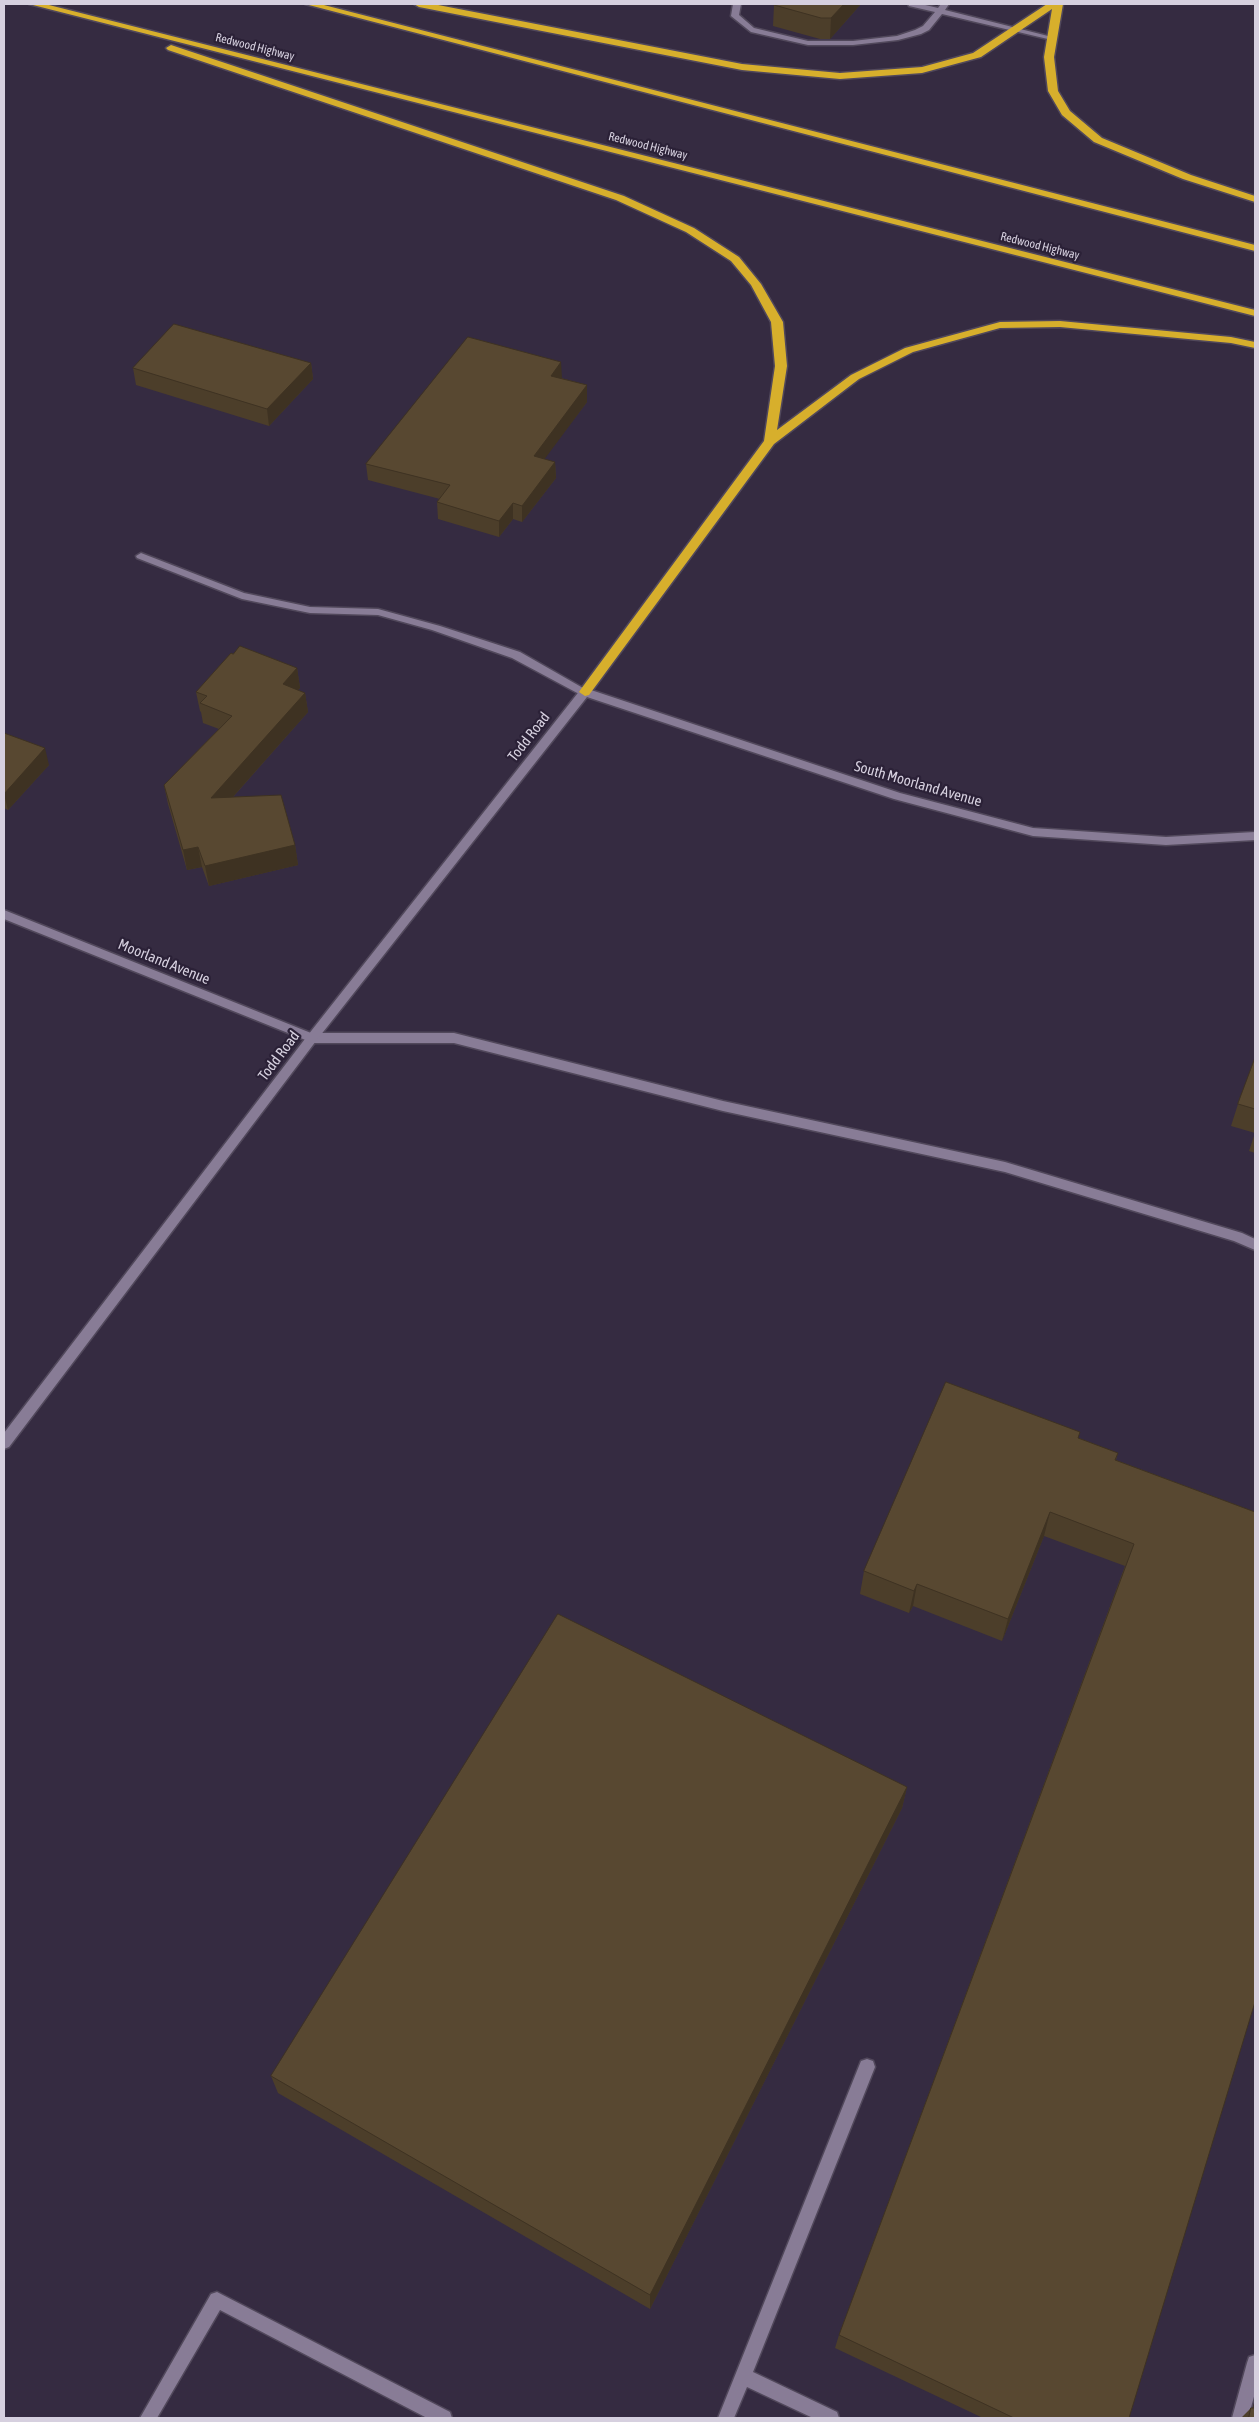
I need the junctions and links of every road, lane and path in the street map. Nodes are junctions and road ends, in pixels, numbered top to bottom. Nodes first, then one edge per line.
1 (34, 4) edge
2 (310, 4) edge
3 (419, 4) edge
4 (738, 4) edge
5 (912, 4) edge
6 (1053, 4) edge
7 (1058, 4) edge
8 (942, 7) edge
9 (58, 10) junction
10 (1015, 29) junction
11 (1052, 38) junction
12 (1255, 200) edge
13 (1255, 248) edge
14 (1255, 313) edge
15 (1255, 345) edge
16 (770, 441) junction
17 (140, 556) dead end
18 (585, 692) junction
19 (1255, 836) edge
20 (4, 914) edge
21 (312, 1038) junction
22 (1255, 1245) edge
23 (4, 1443) edge
24 (867, 2067) dead end
25 (1255, 2363) edge
26 (743, 2376) junction
27 (148, 2418) edge
28 (444, 2418) edge
29 (726, 2418) edge
30 (831, 2418) edge
31 (1240, 2418) edge

1 - 9 highway, Redwood Highway
2 - 13 highway
3 - 10 highway
4 - 8 main road
5 - 8 main road
6 - 10 highway
7 - 11 highway
8 - 10 main road
9 - 14 highway, Redwood Highway
9 - 16 highway
10 - 11 main road
11 - 12 highway
15 - 16 highway
16 - 18 highway
17 - 18 main road, South Moorland Avenue
18 - 19 main road, South Moorland Avenue
18 - 21 main road, Todd Road
20 - 21 main road, Moorland Avenue
21 - 22 main road
21 - 23 main road, Todd Road
24 - 26 main road
25 - 31 main road
26 - 29 main road
26 - 30 main road
27 - 28 main road

